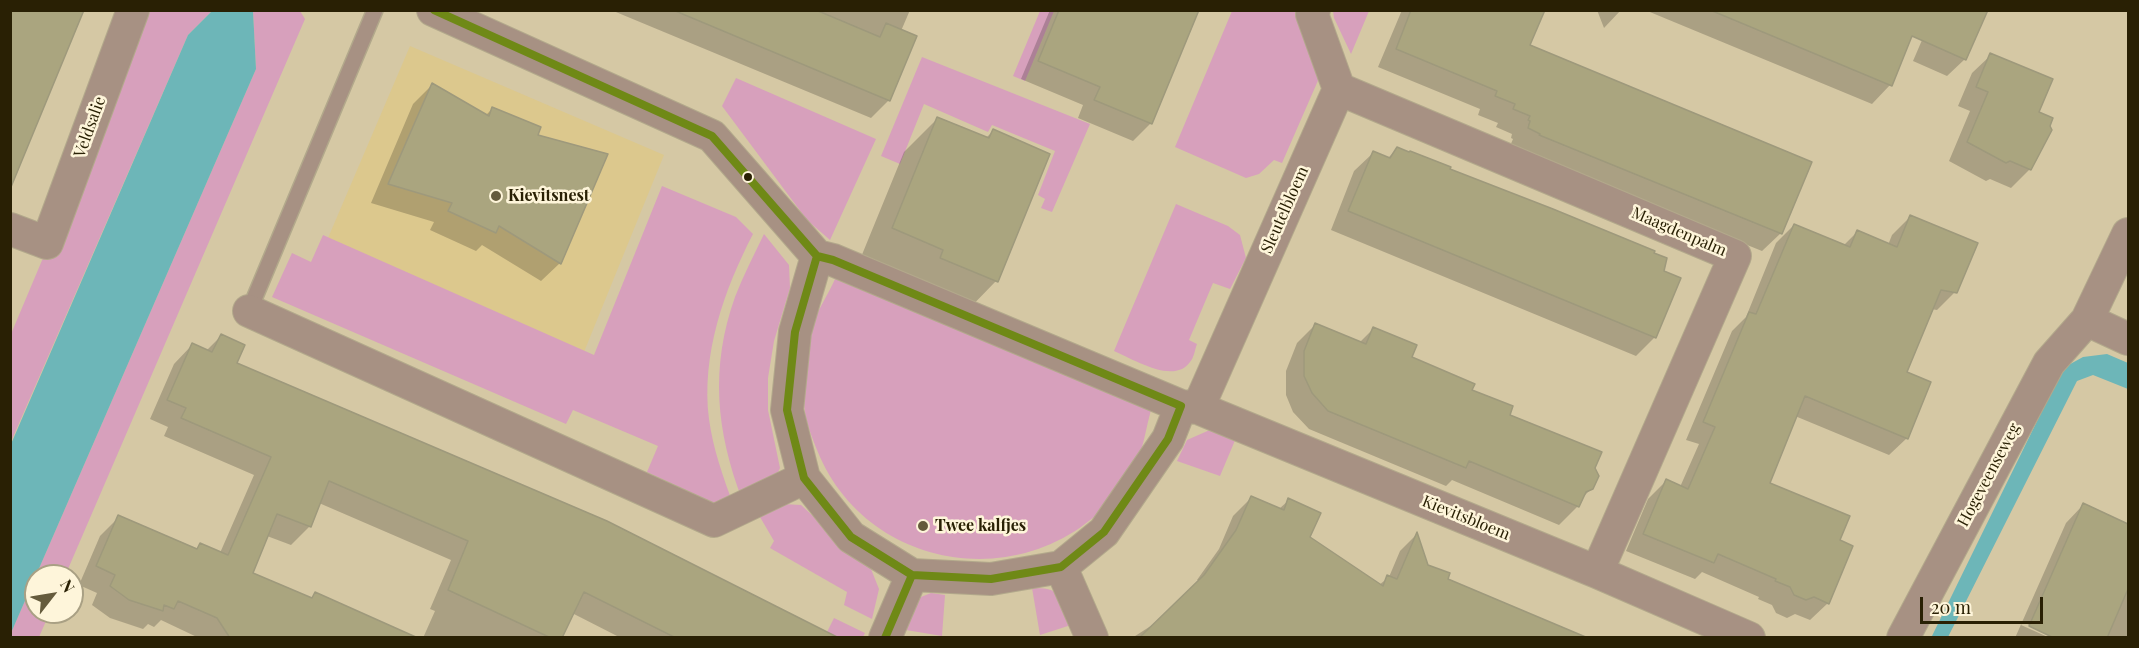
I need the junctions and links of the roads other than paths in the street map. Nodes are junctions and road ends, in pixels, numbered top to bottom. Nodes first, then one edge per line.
1 (133, 10) edge
2 (375, 10) edge
3 (433, 10) edge
4 (1314, 10) edge
5 (1339, 89) junction
6 (10, 229) edge
7 (2128, 234) edge
8 (817, 256) junction
9 (249, 311) joint
10 (2088, 321) junction
11 (2128, 339) edge
12 (1190, 407) junction
13 (804, 478) junction
14 (1060, 567) junction
15 (1597, 572) junction
16 (912, 575) junction
17 (885, 638) edge
18 (1092, 638) edge
19 (1749, 638) edge
20 (1903, 638) edge

1 - 6 street, Veldsalie
2 - 9 lane
3 - 8 street
4 - 5 street
5 - 12 street, Sleutelbloem
5 - 15 street, Maagdenpalm
7 - 10 street, Hogeveenseweg
8 - 12 street, Kievitsbloem
8 - 13 street
9 - 13 street
10 - 11 street
10 - 20 street, Hogeveenseweg
12 - 14 street
12 - 15 street, Kievitsbloem
13 - 16 street
14 - 16 street
14 - 18 street
15 - 19 street, Kievitsbloem
16 - 17 street

